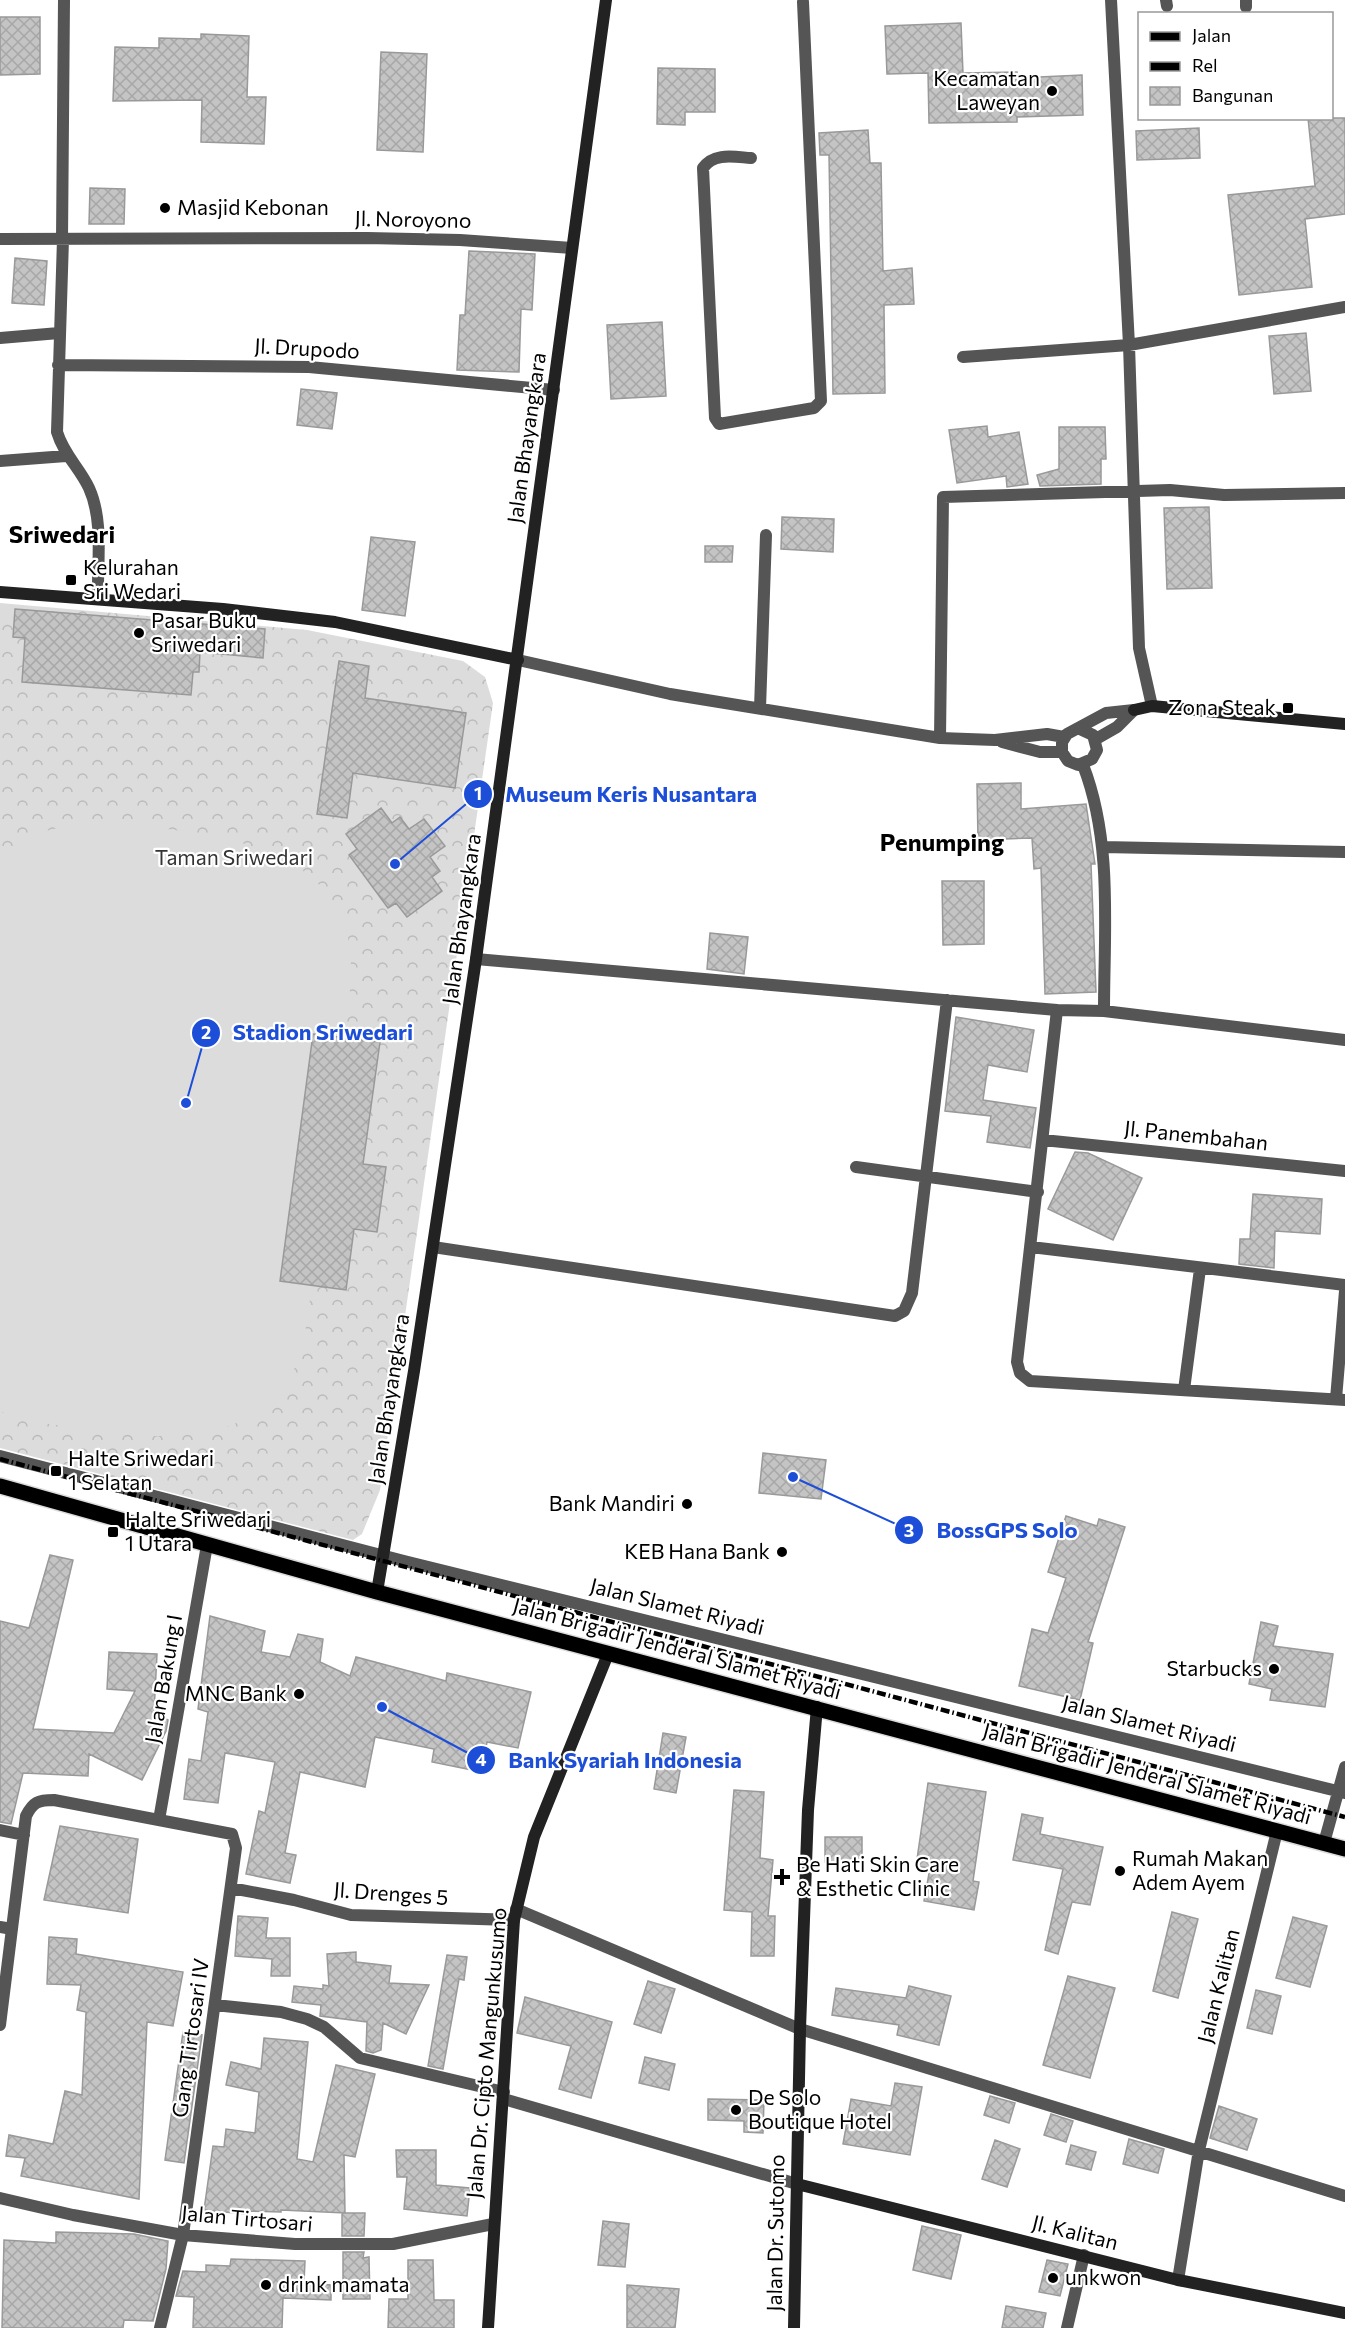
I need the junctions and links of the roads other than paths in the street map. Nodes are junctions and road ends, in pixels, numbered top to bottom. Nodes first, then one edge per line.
1 (64, 0) edge
2 (606, 0) edge
3 (1111, 0) edge
4 (803, 2) dead end
5 (751, 158) dead end
6 (0, 239) edge
7 (63, 240) junction
8 (572, 248) junction
9 (1345, 307) edge
10 (59, 333) junction
11 (0, 338) edge
12 (1129, 345) junction
13 (963, 357) dead end
14 (58, 365) junction
15 (554, 390) junction
16 (66, 456) junction
17 (0, 461) edge
18 (1133, 491) junction
19 (1345, 493) edge
20 (766, 535) dead end
21 (0, 592) edge
22 (98, 599) junction
23 (518, 660) junction
24 (1152, 706) junction
25 (760, 708) junction
26 (1134, 710) junction
27 (1345, 724) edge
28 (1080, 729) junction
29 (1064, 737) junction
30 (940, 738) junction
31 (996, 740) junction
32 (1096, 740) junction
33 (1062, 752) junction
34 (1083, 765) junction
35 (1103, 847) junction
36 (1345, 852) edge
37 (476, 959) junction
38 (947, 1000) junction
39 (1057, 1010) junction
40 (1104, 1011) junction
41 (1345, 1040) edge
42 (1043, 1140) junction
43 (856, 1167) dead end
44 (1345, 1171) edge
45 (924, 1179) junction
46 (1038, 1192) junction
47 (433, 1247) junction
48 (1031, 1247) junction
49 (1200, 1269) junction
50 (1345, 1285) edge
51 (1345, 1291) edge
52 (1184, 1390) junction
53 (1340, 1400) edge
54 (0, 1456) edge
55 (0, 1486) edge
56 (207, 1545) junction
57 (383, 1556) junction
58 (377, 1592) junction
59 (608, 1654) junction
60 (817, 1707) junction
61 (1345, 1767) edge
62 (1342, 1792) edge
63 (159, 1820) junction
64 (0, 1830) edge
65 (1277, 1831) junction
66 (24, 1835) junction
67 (1324, 1843) junction
68 (1345, 1849) edge
69 (231, 1888) junction
70 (515, 1914) junction
71 (6, 1928) edge
72 (215, 2005) junction
73 (0, 2025) edge
74 (800, 2029) junction
75 (504, 2096) junction
76 (1199, 2150) junction
77 (796, 2184) junction
78 (1345, 2196) edge
79 (0, 2198) edge
80 (493, 2224) junction
81 (183, 2235) junction
82 (1084, 2255) junction
83 (1178, 2280) junction
84 (1345, 2313) edge
85 (160, 2328) edge
86 (488, 2328) edge
87 (794, 2328) edge
88 (1067, 2328) edge

1 - 7 street
2 - 8 main road, Jalan Bhayangkara
3 - 12 street
4 - 5 street
6 - 7 street, Jl. Noroyono
7 - 8 street, Jl. Noroyono
7 - 10 street
8 - 15 main road, Jalan Bhayangkara
9 - 12 street
10 - 11 street
10 - 14 street
12 - 13 street
12 - 18 street
14 - 15 street, Jl. Drupodo
14 - 16 street
15 - 23 main road, Jalan Bhayangkara
16 - 17 street
16 - 22 street
18 - 19 street
18 - 24 street
18 - 30 street
20 - 25 street
21 - 22 main road
22 - 23 main road
23 - 25 street
23 - 37 main road, Jalan Bhayangkara
24 - 26 main road
24 - 27 main road
25 - 30 street
26 - 28 street
26 - 32 street
28 - 29 street
28 - 32 street
29 - 31 street
29 - 33 street
30 - 31 street
31 - 33 street
32 - 34 street
33 - 34 street
34 - 35 street
35 - 36 street
35 - 40 street
37 - 38 street
37 - 47 main road, Jalan Bhayangkara
38 - 39 street
38 - 45 street
39 - 40 street
39 - 42 street
40 - 41 street
42 - 44 street, Jl. Panembahan
42 - 46 street
43 - 45 street
45 - 46 street
45 - 47 street
46 - 48 street
47 - 57 main road, Jalan Bhayangkara
48 - 49 street
48 - 52 street
49 - 50 street
49 - 52 street
51 - 53 street
52 - 53 street
54 - 57 street, Jalan Slamet Riyadi
55 - 56 main road, Jalan Brigadir Jenderal Slamet Riyadi
56 - 58 main road, Jalan Brigadir Jenderal Slamet Riyadi
56 - 63 street, Jalan Bakung I
57 - 58 main road, Jalan Bhayangkara
57 - 62 street, Jalan Slamet Riyadi
58 - 59 main road, Jalan Brigadir Jenderal Slamet Riyadi
59 - 60 main road, Jalan Brigadir Jenderal Slamet Riyadi
59 - 70 main road, Jalan Dr. Cipto Mangunkusumo
60 - 65 main road, Jalan Brigadir Jenderal Slamet Riyadi
60 - 74 main road, Jalan Dr. Sutomo
61 - 62 street
62 - 67 street
63 - 66 street
63 - 69 street, Gang Tirtosari IV
64 - 66 street
65 - 67 main road, Jalan Brigadir Jenderal Slamet Riyadi
65 - 76 street, Jalan Kalitan
66 - 71 street
67 - 68 main road, Jalan Brigadir Jenderal Slamet Riyadi
69 - 70 street, Jl. Drenges 5
69 - 72 street, Gang Tirtosari IV
70 - 74 street
70 - 75 main road, Jalan Dr. Cipto Mangunkusumo
71 - 73 street
72 - 75 street
72 - 81 street, Gang Tirtosari IV
74 - 76 street
74 - 77 main road, Jalan Dr. Sutomo
75 - 77 street
75 - 80 main road, Jalan Dr. Cipto Mangunkusumo
76 - 78 street
76 - 83 street, Jalan Kalitan
77 - 82 main road, Jl. Kalitan
77 - 87 main road, Jalan Dr. Sutomo
79 - 81 street, Jalan Tirtosari
80 - 81 street, Jalan Tirtosari
80 - 86 main road, Jalan Dr. Cipto Mangunkusumo
81 - 85 street, Gang Tirtosari IV
82 - 83 main road, Jl. Kalitan
82 - 88 street
83 - 84 main road, Jl. Kalitan

